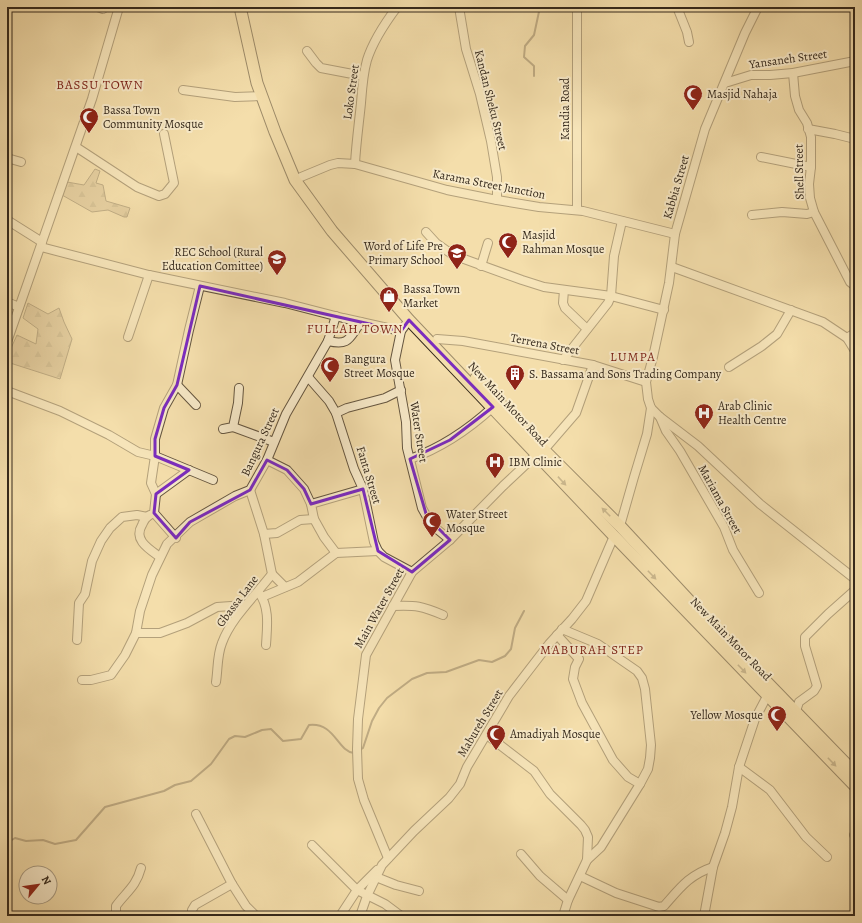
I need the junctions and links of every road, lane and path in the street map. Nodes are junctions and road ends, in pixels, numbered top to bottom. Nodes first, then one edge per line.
1 (119, 7) edge
2 (240, 7) edge
3 (245, 7) edge
4 (398, 7) edge
5 (459, 7) edge
6 (577, 7) edge
7 (677, 7) edge
8 (758, 7) edge
9 (689, 42) dead end
10 (307, 51) dead end
11 (855, 61) edge
12 (793, 72) junction
13 (363, 76) junction
14 (725, 83) junction
15 (183, 90) dead end
16 (262, 96) junction
17 (808, 129) junction
18 (164, 134) dead end
19 (855, 139) edge
20 (76, 147) junction
21 (761, 157) dead end
22 (7, 158) edge
23 (21, 162) dead end
24 (355, 164) junction
25 (812, 167) junction
26 (301, 177) junction
27 (497, 200) junction
28 (577, 210) junction
29 (814, 212) junction
30 (752, 215) dead end
31 (622, 221) junction
32 (7, 222) edge
33 (426, 232) dead end
34 (675, 234) junction
35 (488, 243) dead end
36 (42, 245) junction
37 (481, 266) junction
38 (672, 267) junction
39 (149, 275) junction
40 (200, 286) junction
41 (855, 286) edge
42 (564, 290) junction
43 (611, 296) junction
44 (7, 302) edge
45 (19, 307) junction
46 (664, 310) junction
47 (791, 310) junction
48 (336, 316) junction
49 (409, 320) junction
50 (361, 322) junction
51 (10, 327) edge
52 (587, 329) junction
53 (401, 331) junction
54 (855, 333) edge
55 (128, 337) dead end
56 (847, 338) junction
57 (437, 339) junction
58 (328, 340) junction
59 (7, 342) edge
60 (855, 351) edge
61 (563, 360) junction
62 (593, 365) junction
63 (729, 367) dead end
64 (308, 377) junction
65 (646, 382) junction
66 (177, 385) junction
67 (239, 388) dead end
68 (401, 390) junction
69 (7, 391) edge
70 (196, 405) dead end
71 (493, 407) junction
72 (652, 408) junction
73 (336, 413) junction
74 (660, 417) junction
75 (233, 427) junction
76 (222, 430) dead end
77 (274, 442) junction
78 (540, 452) junction
79 (155, 456) junction
80 (410, 459) junction
81 (267, 460) junction
82 (189, 470) junction
83 (213, 480) dead end
84 (363, 489) junction
85 (250, 490) junction
86 (156, 494) junction
87 (310, 504) junction
88 (150, 515) junction
89 (314, 519) junction
90 (617, 531) junction
91 (264, 534) junction
92 (176, 538) junction
93 (450, 540) junction
94 (378, 551) junction
95 (336, 553) junction
96 (160, 557) junction
97 (412, 572) junction
98 (272, 574) junction
99 (855, 579) edge
100 (285, 587) junction
101 (855, 590) edge
102 (759, 593) dead end
103 (260, 594) junction
104 (245, 605) junction
105 (393, 606) junction
106 (443, 615) dead end
107 (559, 632) junction
108 (136, 633) junction
109 (77, 640) dead end
110 (266, 645) dead end
111 (82, 680) dead end
112 (216, 682) dead end
113 (771, 692) junction
114 (796, 711) junction
115 (487, 735) junction
116 (739, 766) junction
117 (855, 773) edge
118 (640, 784) junction
119 (855, 786) edge
120 (196, 814) dead end
121 (312, 845) dead end
122 (521, 854) dead end
123 (826, 857) dead end
124 (388, 858) junction
125 (588, 860) junction
126 (382, 865) junction
127 (713, 867) junction
128 (141, 868) dead end
129 (580, 876) junction
130 (376, 877) junction
131 (232, 884) junction
132 (357, 890) junction
133 (419, 891) dead end
134 (368, 896) junction
135 (568, 900) junction
136 (116, 916) edge
137 (192, 916) edge
138 (256, 916) edge
139 (340, 916) edge
140 (360, 916) edge
141 (401, 916) edge
142 (563, 916) edge
143 (704, 916) edge

1 - 20 street
2 - 16 highway, New Main Motor Road
3 - 26 highway, New Main Motor Road
4 - 13 street, Loko Street
5 - 27 street, Kandan Sheku Street
6 - 28 street, Kandia Road
7 - 9 street
8 - 14 street, Kabbia Street
10 - 13 street
11 - 12 street, Yansaneh Street
12 - 14 street, Yansaneh Street
12 - 17 street, Shell Street
13 - 24 street, Loko Street
14 - 34 street, Kabbia Street
15 - 16 street
16 - 49 highway, New Main Motor Road
17 - 19 street
17 - 25 street, Shell Street
18 - 20 street
20 - 36 street
21 - 25 street
22 - 23 street
24 - 26 street, Karama Street Junction
24 - 27 street, Karama Street Junction
25 - 29 street, Shell Street
26 - 57 highway, New Main Motor Road
27 - 28 street, Karama Street Junction
28 - 31 street, Karama Street Junction
29 - 30 street
29 - 41 street, Shell Street
31 - 34 street, Karama Street Junction
31 - 43 street
32 - 36 street
33 - 37 street
34 - 38 street, Kabbia Street
35 - 37 street
36 - 39 street
36 - 45 street
37 - 42 street
38 - 46 street, Kabbia Street
38 - 47 street
39 - 40 street
39 - 55 street
40 - 48 street
40 - 66 street
42 - 43 street
42 - 52 street
43 - 46 street
43 - 52 street
44 - 45 street
45 - 51 street
46 - 65 street, Kabbia Street
47 - 56 street
47 - 63 street
48 - 50 street
48 - 58 street, Bangura Street
49 - 53 street, Water Street
49 - 71 highway, New Main Motor Road
50 - 53 street
50 - 58 street
51 - 59 street
52 - 61 street
53 - 68 street, Water Street
54 - 56 street
56 - 60 street
57 - 61 street, Terrena Street
57 - 78 highway, New Main Motor Road
58 - 64 street, Bangura Street
61 - 62 street, Terrena Street
62 - 65 street, Terrena Street
62 - 78 street, Main Water Street
64 - 73 street, Fanta Street
64 - 77 street, Bangura Street
65 - 72 street
66 - 70 street
66 - 79 street
67 - 75 street
68 - 73 street
68 - 80 street, Water Street
69 - 79 street
71 - 78 highway, New Main Motor Road
71 - 80 street
72 - 74 street
72 - 90 street, Mabureh Street
73 - 84 street, Fanta Street
74 - 99 street
74 - 102 street, Mariama Street
75 - 76 street
75 - 77 street
77 - 81 street, Bangura Street
78 - 90 highway, New Main Motor Road
78 - 93 street, Main Water Street
79 - 82 street
79 - 86 street
80 - 93 street, Water Street
81 - 85 street, Bangura Street
81 - 87 street
82 - 83 street
82 - 86 street
84 - 87 street
84 - 94 street, Fanta Street
85 - 91 street, Gbassa Lane
85 - 92 street, Bangura Street
86 - 88 street
87 - 89 street
88 - 92 street
88 - 96 street
88 - 109 street
89 - 91 street
89 - 95 street
90 - 107 street, Mabureh Street
90 - 113 highway, New Main Motor Road
91 - 98 street, Gbassa Lane
92 - 96 street, Bangura Street
93 - 97 street, Main Water Street
94 - 95 street
94 - 97 street
95 - 100 street
96 - 108 street, Bangura Street
97 - 105 street, Main Water Street
98 - 100 street
98 - 103 street, Gbassa Lane
100 - 103 street
101 - 114 street
103 - 104 street, Gbassa Lane
103 - 110 street
104 - 108 street
104 - 112 street, Gbassa Lane
105 - 106 street
105 - 124 street, Main Water Street
107 - 115 street, Mabureh Street
107 - 118 street
107 - 118 street
108 - 111 street, Bangura Street
113 - 114 highway, New Main Motor Road
113 - 116 street
113 -> 119 highway, New Main Motor Road
114 - 117 highway, New Main Motor Road
115 - 124 street, Mabureh Street
115 - 125 street
116 - 123 street
116 - 127 street
118 - 125 street
120 - 131 street
121 - 132 street
122 - 135 street
124 - 126 street, Mabureh Street
125 - 129 street
126 - 130 street, Mabureh Street
126 - 132 street
127 - 129 street
127 - 143 street
128 - 136 street
129 - 135 street
130 - 133 street
130 - 134 street, Mabureh Street
131 - 137 street
131 - 138 street
132 - 134 street
132 - 139 street
134 - 140 street, Mabureh Street
134 - 141 street
135 - 142 street

